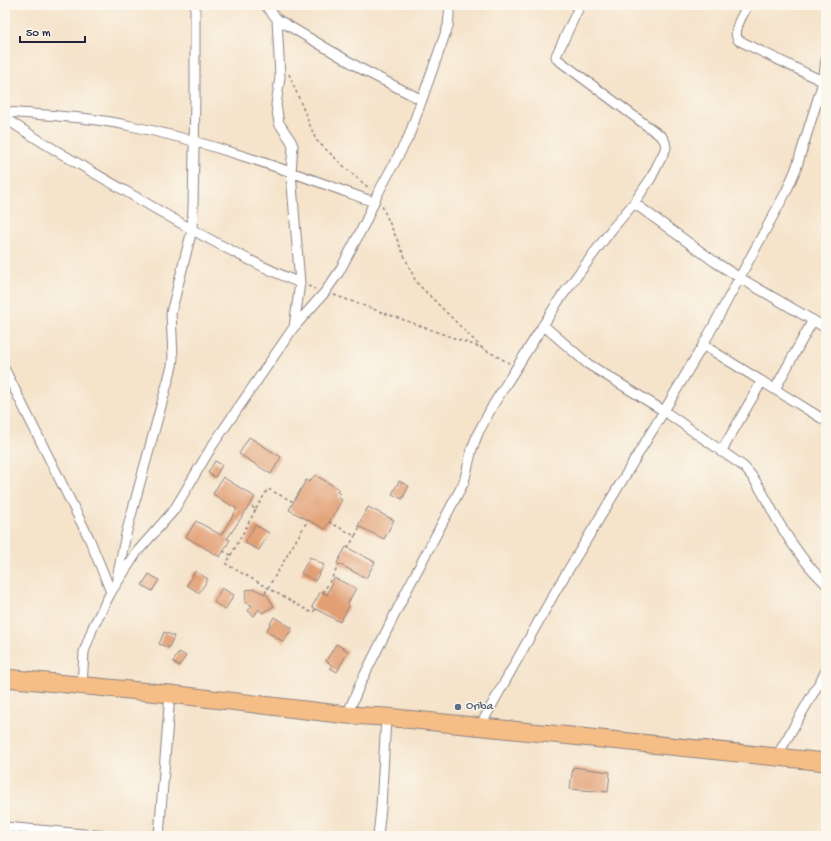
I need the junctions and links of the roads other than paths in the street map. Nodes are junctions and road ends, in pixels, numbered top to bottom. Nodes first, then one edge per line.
1 (195, 5) edge
2 (265, 5) edge
3 (450, 5) edge
4 (580, 5) edge
5 (748, 5) edge
6 (277, 19) junction
7 (826, 60) edge
8 (825, 82) edge
9 (422, 100) junction
10 (5, 112) edge
11 (5, 118) edge
12 (195, 141) junction
13 (290, 173) junction
14 (374, 202) junction
15 (634, 203) junction
16 (192, 230) junction
17 (740, 278) junction
18 (300, 283) junction
19 (812, 320) junction
20 (543, 325) junction
21 (294, 327) junction
22 (826, 328) edge
23 (702, 345) junction
24 (5, 370) edge
25 (762, 381) junction
26 (775, 389) junction
27 (664, 412) junction
28 (826, 421) edge
29 (721, 452) junction
30 (116, 584) junction
31 (826, 584) edge
32 (111, 592) junction
33 (826, 671) edge
34 (5, 678) edge
35 (82, 686) junction
36 (170, 694) junction
37 (347, 714) junction
38 (386, 718) junction
39 (479, 728) junction
40 (777, 756) junction
41 (826, 762) edge
42 (5, 827) edge
43 (106, 836) edge
44 (159, 836) edge
45 (378, 836) edge

1 - 12 street
2 - 6 street
3 - 9 street
4 - 15 street
5 - 8 street
6 - 9 street
6 - 13 street
7 - 8 street
8 - 17 street
9 - 14 street
10 - 12 street
11 - 16 street
12 - 13 street
12 - 16 street
13 - 14 street
13 - 18 street
14 - 21 street
15 - 17 street
15 - 20 street
16 - 18 street
16 - 30 street
17 - 19 street
17 - 23 street
18 - 21 street
19 - 22 street
19 - 26 street
20 - 27 street
20 - 37 street
21 - 30 street
23 - 25 street
23 - 27 street
24 - 32 street
25 - 26 street
25 - 29 street
26 - 28 street
27 - 29 street
27 - 39 street
29 - 31 street
30 - 32 street
32 - 35 street
33 - 40 street
34 - 35 highway
35 - 36 highway
36 - 37 highway
36 - 44 street
37 - 38 highway
38 - 39 highway
38 - 45 street
39 - 40 highway
40 - 41 highway
42 - 43 street

